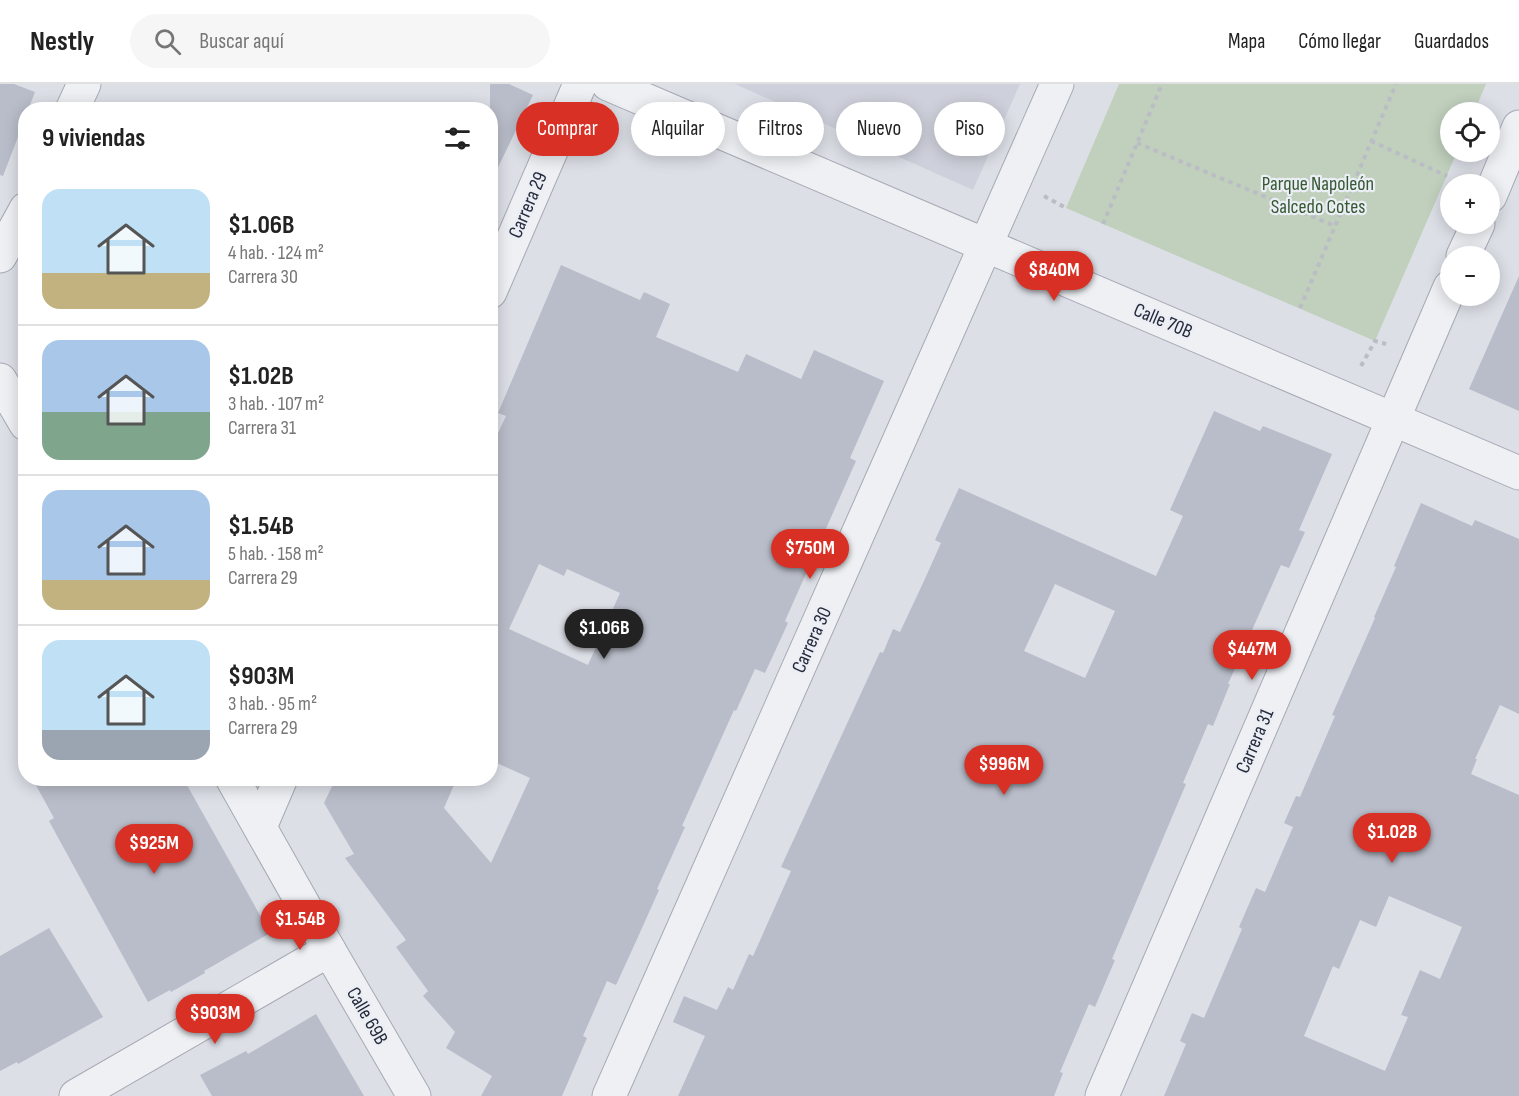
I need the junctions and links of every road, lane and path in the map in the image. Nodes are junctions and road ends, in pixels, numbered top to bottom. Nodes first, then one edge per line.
1 (84, 84) edge
2 (580, 84) edge
3 (608, 84) edge
4 (1057, 84) edge
5 (1162, 84) edge
6 (1396, 84) edge
7 (76, 102) edge
8 (1519, 127) edge
9 (1371, 141) junction
10 (1137, 143) junction
11 (1443, 174) edge
12 (1499, 174) edge
13 (18, 223) edge
14 (1103, 224) dead end
15 (1335, 226) junction
16 (987, 245) junction
17 (0, 256) edge
18 (498, 274) edge
19 (1442, 306) edge
20 (1300, 308) dead end
21 (1421, 356) junction
22 (0, 380) edge
23 (1343, 398) junction
24 (18, 410) edge
25 (1394, 418) junction
26 (1519, 474) edge
27 (237, 786) edge
28 (278, 786) edge
29 (261, 826) junction
30 (329, 950) junction
31 (76, 1096) edge
32 (414, 1096) edge
33 (609, 1096) edge
34 (1102, 1096) edge

1 - 7 street
2 - 18 street, Carrera 29
3 - 16 street, Calle 70B
4 - 16 street, Carrera 30
5 - 10 path
6 - 9 path
8 - 12 street
9 - 11 path
9 - 15 path
10 - 14 path
10 - 15 path
13 - 17 street
15 - 20 path
16 - 23 street, Calle 70B
16 - 33 street, Carrera 30
19 - 21 street, Carrera 31
21 - 23 path
21 - 25 street, Carrera 31
22 - 24 street
23 - 25 street, Calle 70B
25 - 26 street, Calle 70B
25 - 34 street, Carrera 31
27 - 29 street, Calle 69B
28 - 29 street
29 - 30 street, Calle 69B
30 - 31 street
30 - 32 street, Calle 69B

